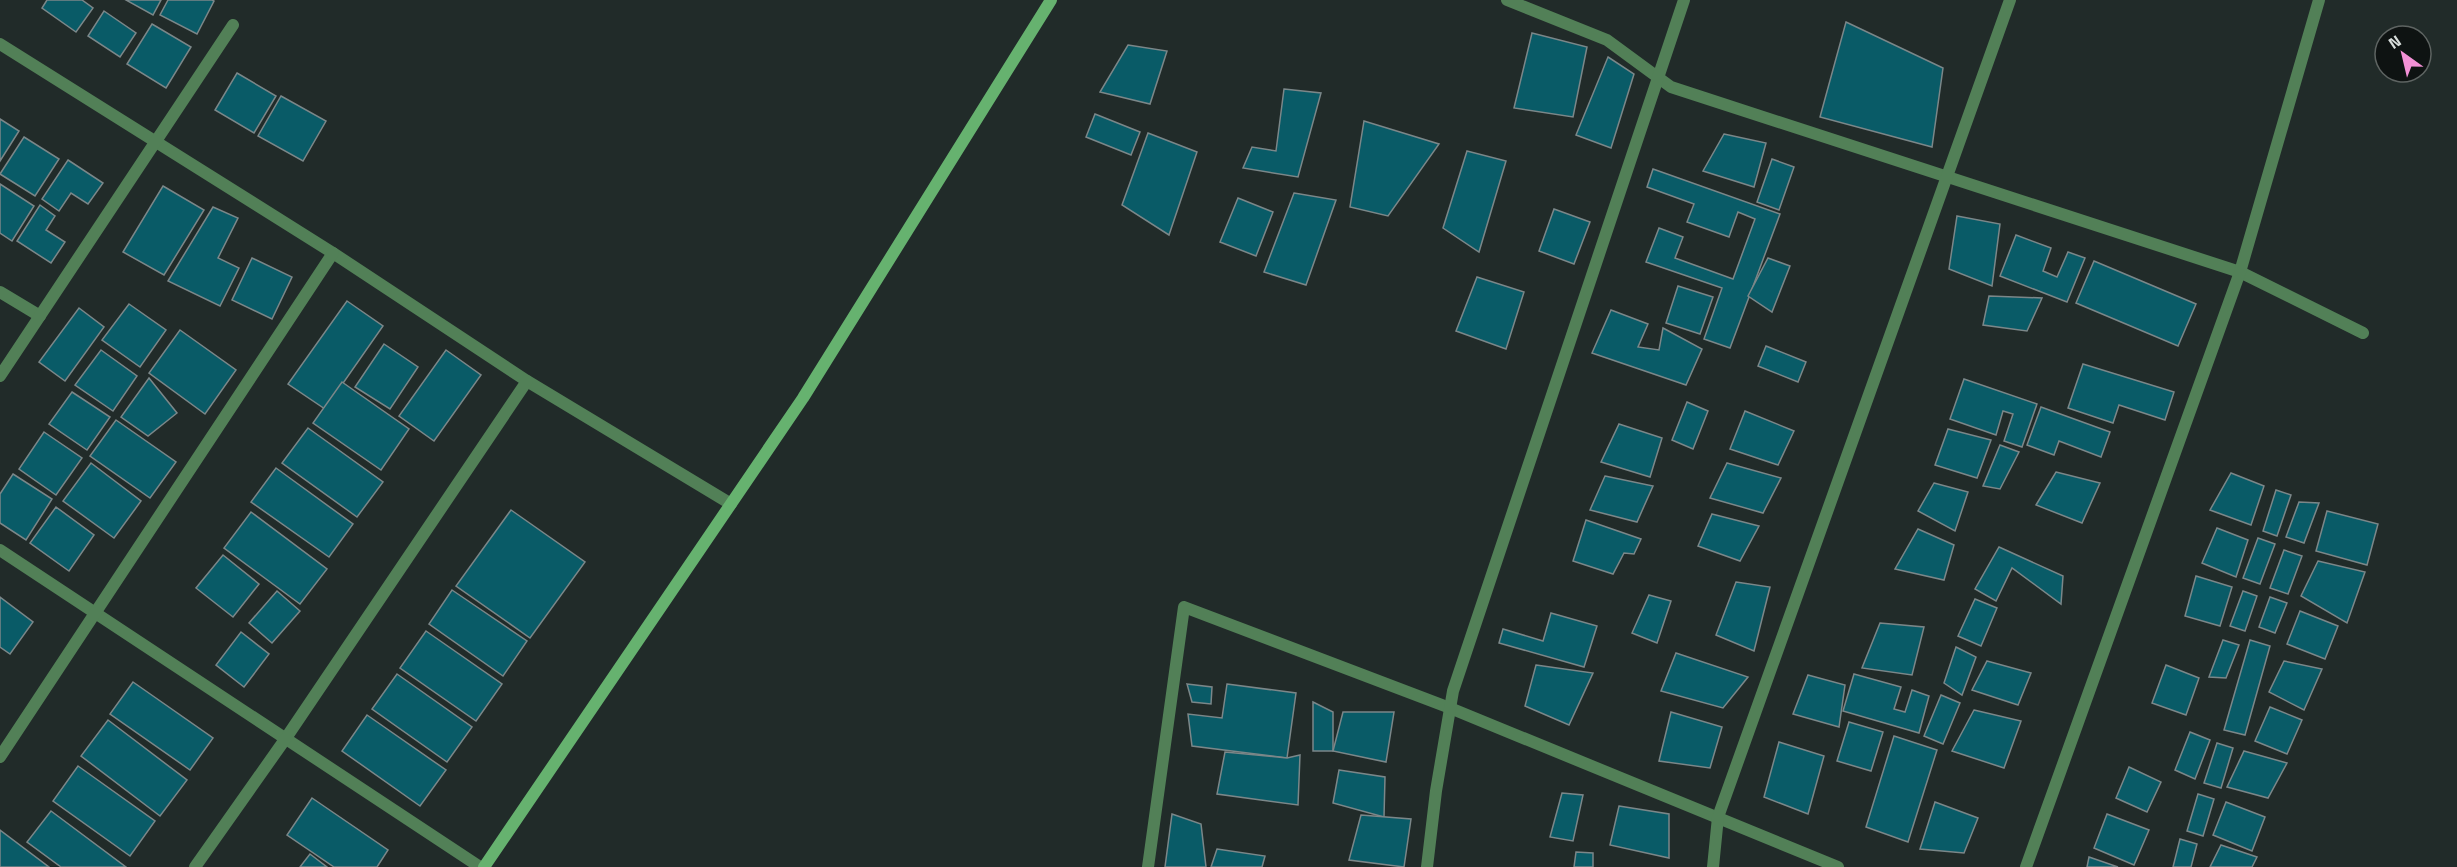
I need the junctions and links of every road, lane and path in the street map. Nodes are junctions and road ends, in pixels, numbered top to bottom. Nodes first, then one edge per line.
1 (1051, 0) edge
2 (1507, 0) edge
3 (1683, 0) edge
4 (2010, 0) edge
5 (2319, 0) edge
6 (233, 25) dead end
7 (0, 44) edge
8 (1657, 77) junction
9 (155, 142) junction
10 (1945, 176) junction
11 (333, 253) junction
12 (2240, 272) junction
13 (0, 292) edge
14 (39, 316) junction
15 (2363, 333) dead end
16 (0, 376) edge
17 (527, 381) junction
18 (731, 504) junction
19 (0, 550) edge
20 (96, 612) junction
21 (1450, 708) junction
22 (286, 738) junction
23 (0, 757) edge
24 (1718, 817) junction
25 (195, 867) edge
26 (482, 867) edge
27 (1148, 867) edge
28 (1427, 867) edge
29 (1713, 867) edge
30 (1838, 867) edge
31 (2026, 867) edge

1 - 18 street
2 - 8 street
3 - 8 street
4 - 10 street
5 - 12 street
6 - 9 street
7 - 9 street
8 - 10 street
8 - 21 street
9 - 11 street
9 - 14 street
10 - 12 street
10 - 24 street
11 - 17 street
11 - 20 street
12 - 15 street
12 - 31 street
13 - 14 street
14 - 16 street
17 - 18 street
17 - 22 street
18 - 26 street
19 - 20 street
20 - 22 street
20 - 23 street
21 - 24 street
21 - 27 street
21 - 28 street
22 - 25 street
22 - 26 street
24 - 29 street
24 - 30 street

